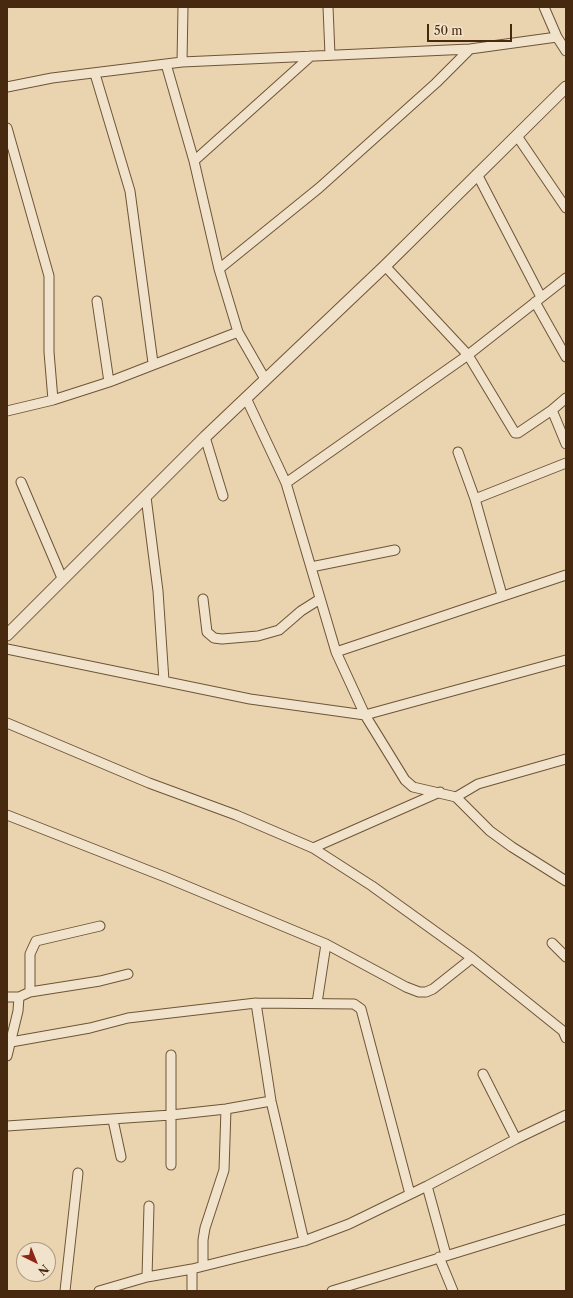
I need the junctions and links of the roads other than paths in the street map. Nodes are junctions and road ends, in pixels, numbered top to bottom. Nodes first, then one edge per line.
1 (183, 7) edge
2 (328, 7) edge
3 (544, 7) edge
4 (557, 37) junction
5 (470, 49) junction
6 (566, 51) edge
7 (330, 55) junction
8 (311, 56) junction
9 (182, 62) junction
10 (166, 64) junction
11 (95, 74) junction
12 (7, 87) edge
13 (566, 87) edge
14 (7, 128) edge
15 (517, 136) junction
16 (194, 161) junction
17 (477, 174) junction
18 (566, 208) edge
19 (385, 266) junction
20 (219, 269) junction
21 (566, 278) edge
22 (538, 300) junction
23 (97, 301) dead end
24 (238, 332) junction
25 (468, 355) junction
26 (566, 357) edge
27 (153, 363) junction
28 (264, 379) junction
29 (109, 382) junction
30 (246, 398) junction
31 (566, 398) edge
32 (53, 400) junction
33 (552, 410) junction
34 (7, 411) edge
35 (205, 437) junction
36 (566, 444) edge
37 (458, 452) dead end
38 (566, 463) edge
39 (21, 482) dead end
40 (286, 483) junction
41 (223, 496) dead end
42 (146, 497) junction
43 (475, 499) junction
44 (395, 550) dead end
45 (310, 567) junction
46 (566, 575) edge
47 (62, 578) junction
48 (502, 595) junction
49 (203, 599) dead end
50 (320, 600) junction
51 (7, 635) edge
52 (7, 649) edge
53 (336, 652) junction
54 (566, 660) edge
55 (164, 681) junction
56 (365, 714) junction
57 (7, 723) edge
58 (566, 759) edge
59 (440, 792) junction
60 (456, 797) junction
61 (7, 815) edge
62 (313, 848) junction
63 (566, 881) edge
64 (100, 926) dead end
65 (552, 943) dead end
66 (326, 944) junction
67 (566, 957) edge
68 (472, 958) junction
69 (128, 974) dead end
70 (30, 992) junction
71 (7, 997) edge
72 (18, 997) junction
73 (256, 1003) junction
74 (316, 1003) junction
75 (565, 1032) edge
76 (11, 1042) junction
77 (171, 1055) dead end
78 (7, 1056) edge
79 (483, 1074) dead end
80 (271, 1101) junction
81 (226, 1109) junction
82 (171, 1115) junction
83 (566, 1115) edge
84 (113, 1120) junction
85 (7, 1126) edge
86 (516, 1139) junction
87 (121, 1157) dead end
88 (171, 1165) dead end
89 (78, 1173) dead end
90 (427, 1186) junction
91 (410, 1194) junction
92 (149, 1206) dead end
93 (566, 1219) edge
94 (304, 1241) junction
95 (442, 1256) junction
96 (203, 1265) junction
97 (192, 1269) junction
98 (147, 1277) junction
99 (65, 1291) edge
100 (99, 1291) edge
101 (192, 1291) edge
102 (332, 1291) edge
103 (453, 1291) edge

1 - 9 street
2 - 7 street
3 - 4 street
4 - 5 street
4 - 6 street
5 - 7 street
5 - 20 street
7 - 8 street
8 - 9 street
8 - 16 street
9 - 10 street
10 - 11 street
10 - 16 street
11 - 12 street
11 - 27 street
13 - 15 street
14 - 32 street
15 - 17 street
15 - 18 street
16 - 20 street
17 - 19 street
17 - 22 street
19 - 25 street
19 - 28 street
20 - 24 street
21 - 22 street
22 - 25 street
22 - 26 street
23 - 29 street
24 - 27 street
24 - 28 street
25 - 33 street
25 - 40 street
27 - 29 street
28 - 30 street
29 - 32 street
30 - 35 street
30 - 40 street
31 - 33 street
32 - 34 street
33 - 36 street
35 - 41 street
35 - 42 street
37 - 43 street
38 - 43 street
39 - 47 street
40 - 45 street
42 - 47 street
42 - 55 street
43 - 48 street
44 - 45 street
45 - 50 street
46 - 48 street
47 - 51 street
48 - 53 street
49 - 50 street
50 - 53 street
52 - 55 street
53 - 56 street
54 - 56 street
55 - 56 street
56 - 59 street
57 - 62 street
58 - 60 street
59 - 60 street
59 - 62 street
60 - 63 street
61 - 66 street
62 - 68 street
64 - 70 street
65 - 67 street
66 - 68 street
66 - 74 street
68 - 75 street
69 - 70 street
70 - 72 street
71 - 72 street
72 - 76 street
73 - 74 street
73 - 76 street
73 - 80 street
74 - 91 street
76 - 78 street
77 - 82 street
79 - 86 street
80 - 81 street
80 - 94 street
81 - 82 street
81 - 96 street
82 - 84 street
82 - 88 street
83 - 86 street
84 - 85 street
84 - 87 street
86 - 90 street
89 - 99 street
90 - 91 street
90 - 95 street
91 - 94 street
92 - 98 street
93 - 95 street
94 - 96 street
95 - 102 street
95 - 103 street
96 - 97 street
97 - 98 street
97 - 101 street
98 - 100 street

